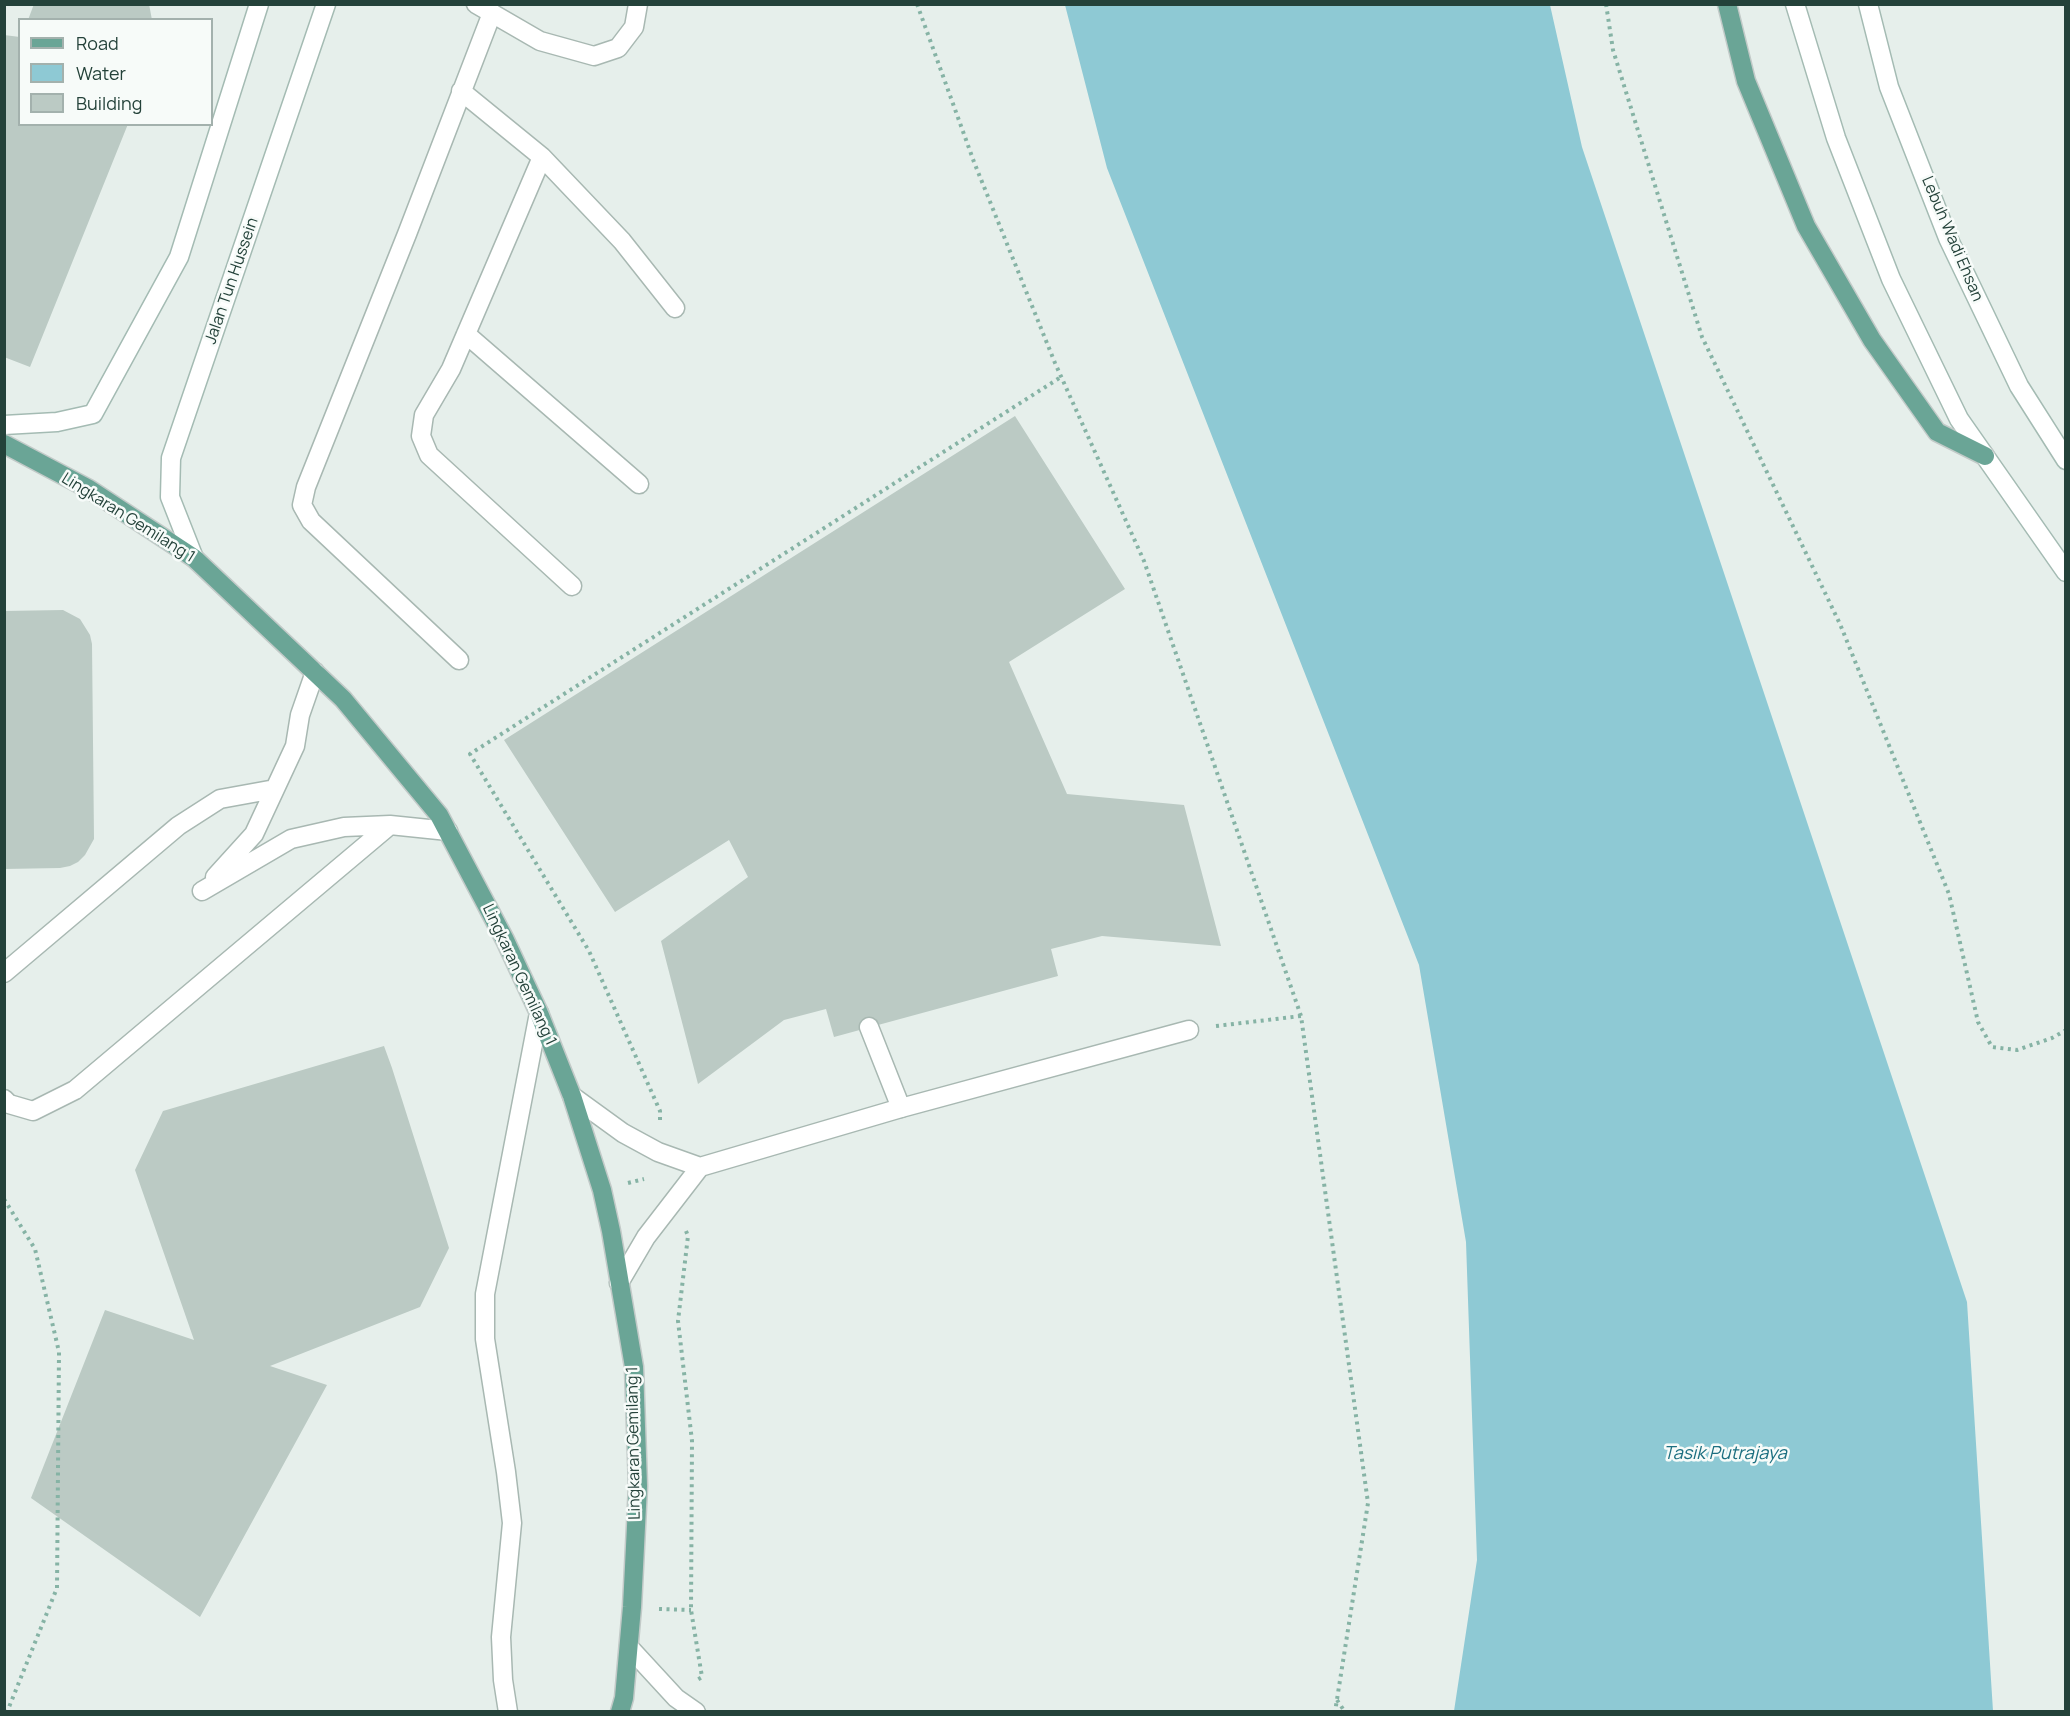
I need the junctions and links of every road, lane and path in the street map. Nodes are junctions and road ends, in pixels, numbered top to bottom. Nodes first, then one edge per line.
1 (259, 4) edge
2 (638, 4) edge
3 (917, 4) edge
4 (1606, 4) edge
5 (1727, 4) edge
6 (1795, 4) edge
7 (1868, 4) edge
8 (329, 5) edge
9 (484, 9) edge
10 (461, 91) junction
11 (542, 157) junction
12 (675, 308) dead end
13 (466, 334) junction
14 (1061, 377) junction
15 (4, 426) edge
16 (4, 444) edge
17 (1985, 456) junction
18 (2066, 460) edge
19 (639, 484) dead end
20 (194, 558) junction
21 (2066, 572) edge
22 (572, 586) dead end
23 (459, 660) dead end
24 (315, 672) junction
25 (470, 754) dead end
26 (275, 789) junction
27 (390, 825) junction
28 (448, 831) junction
29 (4, 973) edge
30 (539, 1013) junction
31 (1301, 1016) junction
32 (869, 1027) dead end
33 (1189, 1029) joint
34 (2066, 1030) edge
35 (572, 1096) junction
36 (4, 1099) edge
37 (901, 1108) junction
38 (700, 1167) junction
39 (655, 1176) dead end
40 (602, 1190) junction
41 (4, 1199) edge
42 (619, 1282) junction
43 (629, 1647) junction
44 (1337, 1699) junction
45 (7, 1712) edge
46 (508, 1712) edge
47 (620, 1712) edge
48 (696, 1712) edge
49 (1335, 1712) edge
50 (1345, 1712) edge

1 - 15 main road
2 - 9 main road
3 - 14 path
4 - 34 path
5 - 17 main road
6 - 17 main road
7 - 18 main road, Lebuh Wadi Ehsan
8 - 20 main road, Jalan Tun Hussein
9 - 10 main road
10 - 11 main road
10 - 23 main road
11 - 12 main road
11 - 13 main road
13 - 19 main road
13 - 22 main road
14 - 25 path
14 - 31 path
16 - 20 main road, Lingkaran Gemilang 1
17 - 21 main road
20 - 24 main road, Lingkaran Gemilang 1
24 - 26 main road
24 - 28 main road, Lingkaran Gemilang 1
26 - 27 main road
26 - 29 main road
27 - 28 main road
27 - 36 main road
28 - 30 main road, Lingkaran Gemilang 1
30 - 35 main road, Lingkaran Gemilang 1
30 - 46 main road
31 - 33 path
31 - 44 path
32 - 37 main road
33 - 37 main road
35 - 38 main road
35 - 40 main road, Lingkaran Gemilang 1
37 - 38 main road
38 - 42 main road
39 - 40 path
40 - 42 main road, Lingkaran Gemilang 1
41 - 45 path
42 - 43 main road, Lingkaran Gemilang 1
43 - 47 main road, Lingkaran Gemilang 1
43 - 48 main road
44 - 49 path
44 - 50 path

